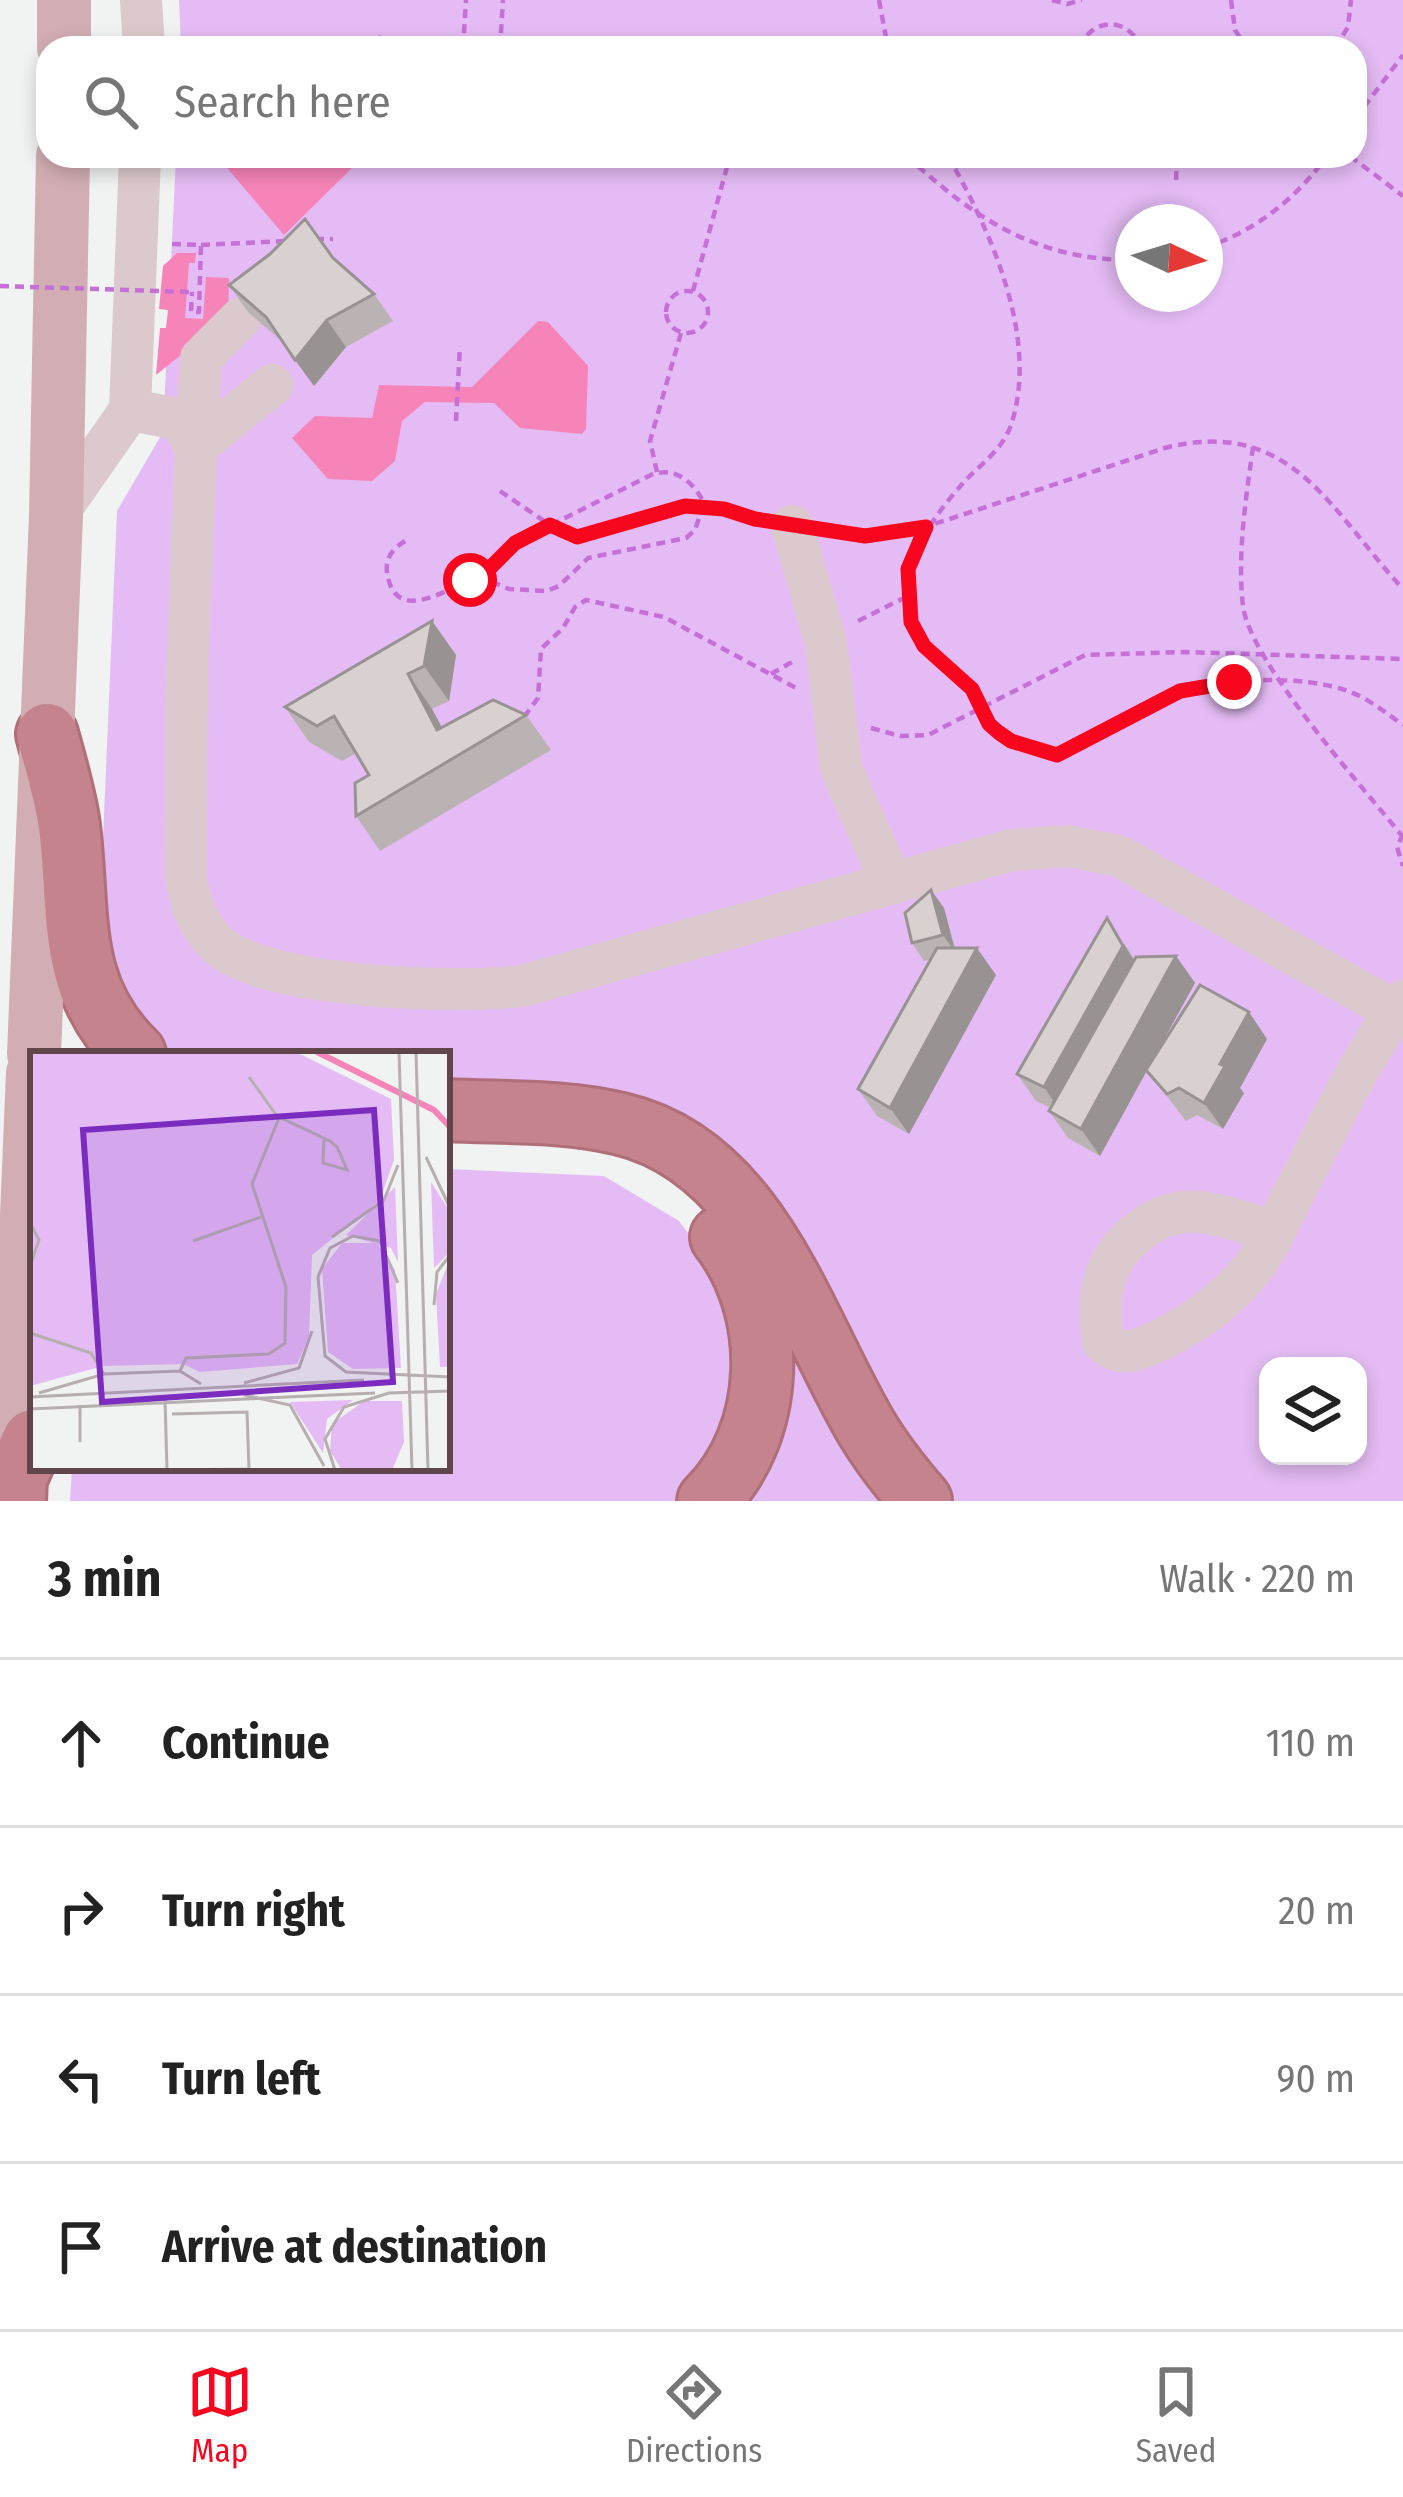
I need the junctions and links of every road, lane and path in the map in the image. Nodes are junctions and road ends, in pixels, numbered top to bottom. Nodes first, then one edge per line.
1 (64, 0) edge
2 (466, 0) edge
3 (503, 0) edge
4 (879, 0) edge
5 (1052, 0) edge
6 (1082, 0) edge
7 (1231, 0) edge
8 (1351, 0) edge
9 (64, 36) edge
10 (464, 36) edge
11 (501, 36) edge
12 (886, 36) edge
13 (1086, 36) edge
14 (1134, 36) edge
15 (1239, 36) edge
16 (1342, 36) edge
17 (1403, 56) edge
18 (1367, 102) edge
19 (63, 168) edge
20 (139, 168) edge
21 (727, 168) edge
22 (921, 168) edge
23 (955, 168) edge
24 (1176, 168) edge
25 (1317, 168) edge
26 (1365, 168) edge
27 (1175, 180) dead end
28 (1403, 196) edge
29 (985, 222) junction
30 (333, 238) dead end
31 (317, 239) edge
32 (294, 240) edge
33 (1223, 240) edge
34 (136, 242) junction
35 (201, 245) junction
36 (1115, 259) edge
37 (0, 286) edge
38 (694, 291) junction
39 (240, 320) edge
40 (680, 333) junction
41 (460, 346) dead end
42 (272, 385) dead end
43 (130, 410) junction
44 (456, 421) dead end
45 (196, 447) junction
46 (1253, 447) junction
47 (657, 473) junction
48 (500, 491) dead end
49 (704, 506) junction
50 (56, 516) junction
51 (550, 525) junction
52 (792, 526) junction
53 (926, 527) junction
54 (405, 541) dead end
55 (481, 577) junction
56 (1403, 589) edge
57 (1261, 654) junction
58 (1403, 659) edge
59 (1282, 682) junction
60 (980, 706) junction
61 (833, 709) junction
62 (519, 721) edge
63 (1403, 725) edge
64 (47, 734) junction
65 (1402, 835) edge
66 (1403, 866) edge
67 (892, 884) junction
68 (1399, 1006) edge
69 (34, 1051) edge
70 (132, 1051) edge
71 (450, 1110) edge
72 (450, 1148) edge
73 (30, 1173) edge
74 (1274, 1232) dead end
75 (21, 1473) edge
76 (708, 1501) edge
77 (921, 1501) edge

1 - 9 main road
2 - 10 path
3 - 11 path
4 - 12 path
5 - 6 path
7 - 15 path
8 - 16 path
13 - 14 path
17 - 18 path
19 - 50 main road
20 - 34 lane
21 - 38 path
22 - 29 path
23 - 29 path
24 - 27 path
25 - 33 path
26 - 28 path
29 - 36 path
29 - 53 path
30 - 31 path
32 - 35 path
34 - 35 path
34 - 43 lane
35 - 37 path, bridge
38 - 40 path
38 - 40 path
39 - 45 lane
40 - 47 path
41 - 44 path
42 - 45 lane
43 - 45 lane
43 - 50 lane
45 - 67 lane
46 - 53 path
46 - 56 path
46 - 57 path
47 - 49 path
47 - 51 path
48 - 51 path
49 - 51 path
49 - 52 path
49 - 55 path
50 - 64 main road
51 - 55 path
52 - 53 path
52 - 61 lane
53 - 60 path
54 - 55 path
57 - 58 path
57 - 59 path
57 - 60 path
59 - 60 path
59 - 63 path
59 - 65 path
60 - 61 path
61 - 62 path
61 - 67 lane
64 - 69 main road
64 - 70 highway
65 - 66 path
67 - 68 lane
68 - 74 lane
71 - 77 highway
72 - 76 highway
73 - 75 main road

